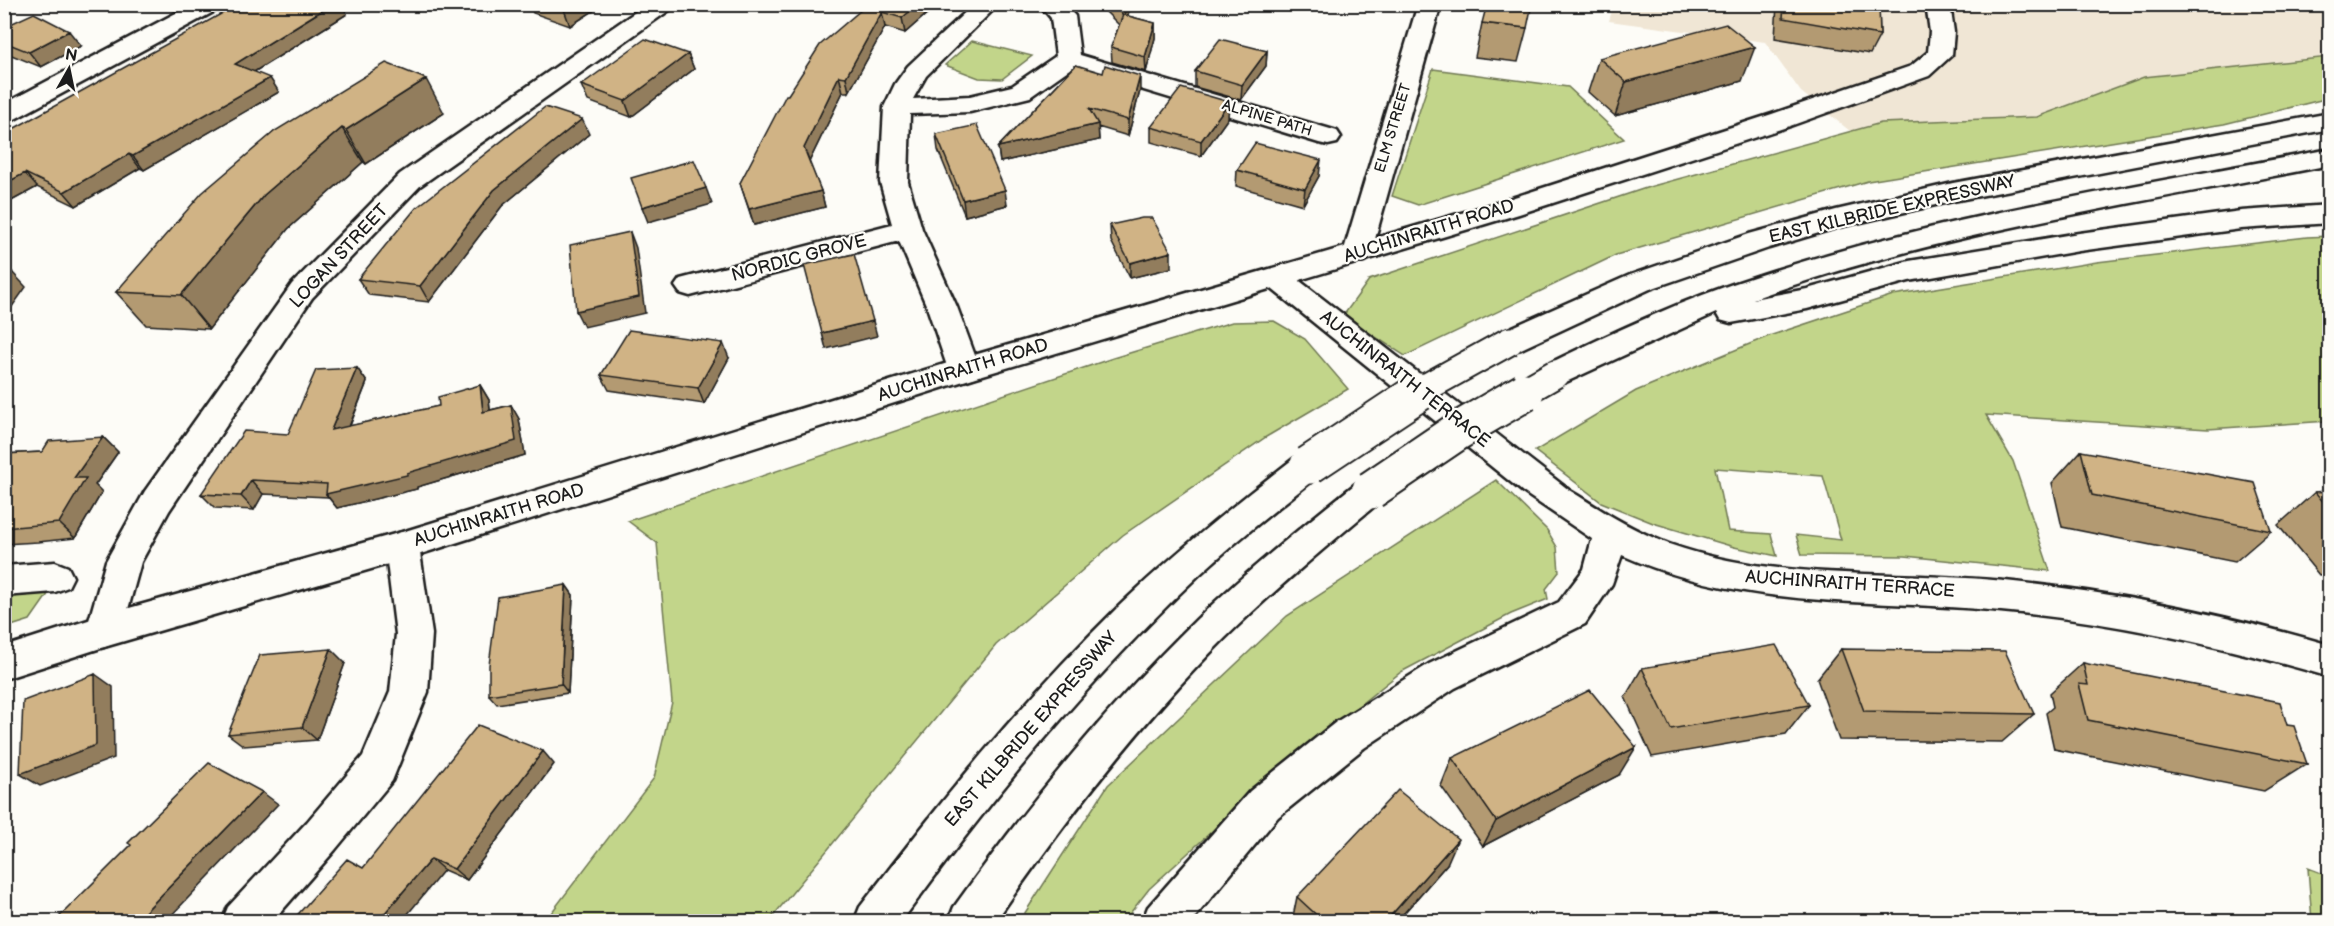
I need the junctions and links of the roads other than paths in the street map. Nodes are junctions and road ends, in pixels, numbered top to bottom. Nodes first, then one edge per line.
1 (212, 4) edge
2 (663, 4) edge
3 (988, 4) edge
4 (1050, 4) edge
5 (1430, 4) edge
6 (1938, 4) edge
7 (1068, 58) junction
8 (897, 107) junction
9 (4, 115) edge
10 (2330, 120) edge
11 (1328, 137) dead end
12 (2330, 157) edge
13 (2330, 214) edge
14 (908, 229) junction
15 (1357, 253) junction
16 (1277, 278) junction
17 (690, 286) dead end
18 (1647, 330) junction
19 (964, 369) junction
20 (1610, 535) junction
21 (402, 546) junction
22 (55, 577) dead end
23 (4, 581) edge
24 (104, 631) junction
25 (2330, 661) edge
26 (4, 663) edge
27 (243, 921) edge
28 (875, 921) edge
29 (969, 921) edge
30 (1163, 921) edge

1 - 9 main road
2 - 24 main road, LOGAN STREET
3 - 8 main road
4 - 7 main road
5 - 15 main road, ELM STREET
6 - 15 main road, AUCHINRAITH ROAD
7 - 8 main road
7 - 11 main road, ALPINE PATH
8 - 14 main road
10 - 28 main road, EAST KILBRIDE EXPRESSWAY, bridge
12 - 18 main road, EAST KILBRIDE EXPRESSWAY
13 - 18 main road
14 - 17 main road, NORDIC GROVE
14 - 19 main road
15 - 16 main road, AUCHINRAITH ROAD
16 - 19 main road, AUCHINRAITH ROAD
16 - 20 main road, AUCHINRAITH TERRACE
18 - 29 main road, EAST KILBRIDE EXPRESSWAY, bridge
19 - 21 main road, AUCHINRAITH ROAD
20 - 25 main road, AUCHINRAITH TERRACE
20 - 30 main road
21 - 24 main road, AUCHINRAITH ROAD
21 - 27 main road
22 - 23 main road
24 - 26 main road, AUCHINRAITH ROAD

